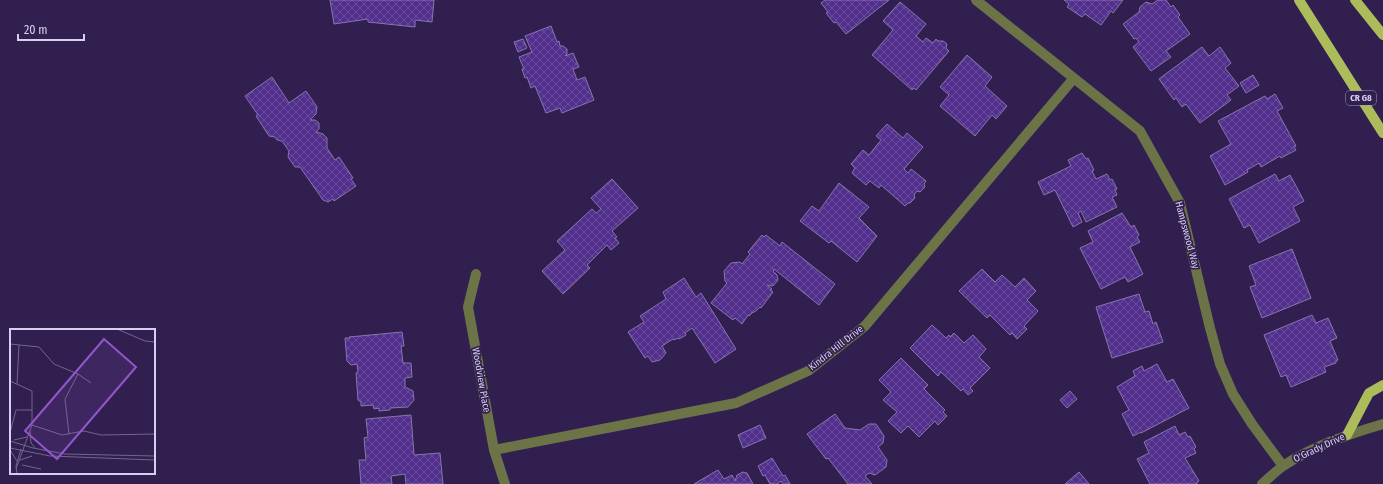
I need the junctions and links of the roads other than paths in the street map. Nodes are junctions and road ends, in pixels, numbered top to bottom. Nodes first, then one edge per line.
1 (976, 0) edge
2 (1299, 0) edge
3 (1355, 0) edge
4 (1383, 35) edge
5 (1074, 78) junction
6 (1383, 133) edge
7 (476, 274) dead end
8 (1383, 385) edge
9 (1383, 424) edge
10 (1347, 435) junction
11 (494, 450) junction
12 (1283, 466) junction
13 (505, 484) edge
14 (1262, 484) edge

1 - 5 street, Hampswood Way
2 - 6 main road, CR G8
3 - 4 main road
5 - 11 street, Kindra Hill Drive
5 - 12 street, Hampswood Way
7 - 11 street, Woodview Place
8 - 10 main road
9 - 10 street, O'Grady Drive
10 - 12 street, O'Grady Drive
11 - 13 street, Woodview Place
12 - 14 street, O'Grady Drive

